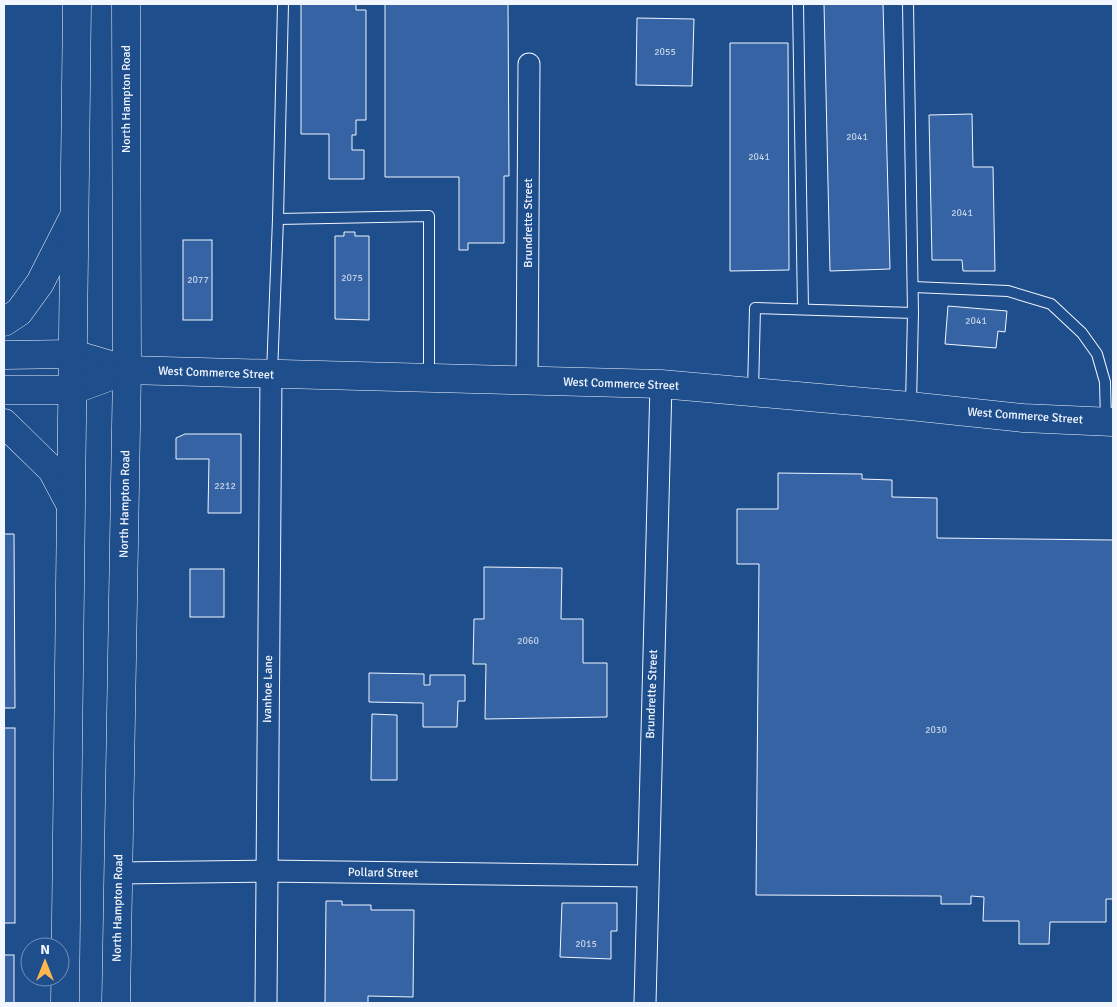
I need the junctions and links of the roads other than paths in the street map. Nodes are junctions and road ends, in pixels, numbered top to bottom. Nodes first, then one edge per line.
1 (77, 4) edge
2 (126, 4) edge
3 (283, 4) edge
4 (798, 4) edge
5 (908, 4) edge
6 (529, 64) dead end
7 (74, 214) junction
8 (278, 219) junction
9 (913, 287) junction
10 (803, 309) junction
11 (914, 313) junction
12 (4, 322) edge
13 (73, 354) junction
14 (4, 355) edge
15 (127, 370) junction
16 (272, 374) junction
17 (429, 379) junction
18 (528, 381) junction
19 (661, 384) junction
20 (4, 390) edge
21 (72, 390) junction
22 (753, 392) junction
23 (910, 406) junction
24 (1110, 422) edge
25 (4, 423) edge
26 (71, 505) junction
27 (266, 871) junction
28 (119, 873) junction
29 (647, 876) junction
30 (65, 1003) edge
31 (116, 1003) edge
32 (266, 1003) edge
33 (645, 1003) edge

1 - 7 main road
2 - 15 main road, North Hampton Road
3 - 8 lane
4 - 10 lane
5 - 9 lane
6 - 18 street, Brundrette Street
7 - 12 main road
7 - 13 main road
8 - 16 lane
8 - 17 lane
9 - 11 lane
9 - 24 lane
10 - 11 lane
10 - 22 lane
11 - 23 lane
13 - 14 main road, West Commerce Street
13 - 15 main road, West Commerce Street
13 - 21 main road
15 - 16 main road, West Commerce Street
15 - 21 main road, West Commerce Street
15 - 28 main road, North Hampton Road
16 - 17 main road, West Commerce Street
16 - 27 street, Ivanhoe Lane
17 - 18 main road, West Commerce Street
18 - 19 main road, West Commerce Street
19 - 22 main road, West Commerce Street
19 - 29 street, Brundrette Street
20 - 21 main road, West Commerce Street
21 - 26 main road
22 - 23 main road, West Commerce Street
23 - 24 main road, West Commerce Street
25 - 26 main road
26 - 30 main road
27 - 28 street, Pollard Street
27 - 29 street, Pollard Street
27 - 32 street, Ivanhoe Lane
28 - 31 main road, North Hampton Road
29 - 33 street, Brundrette Street

